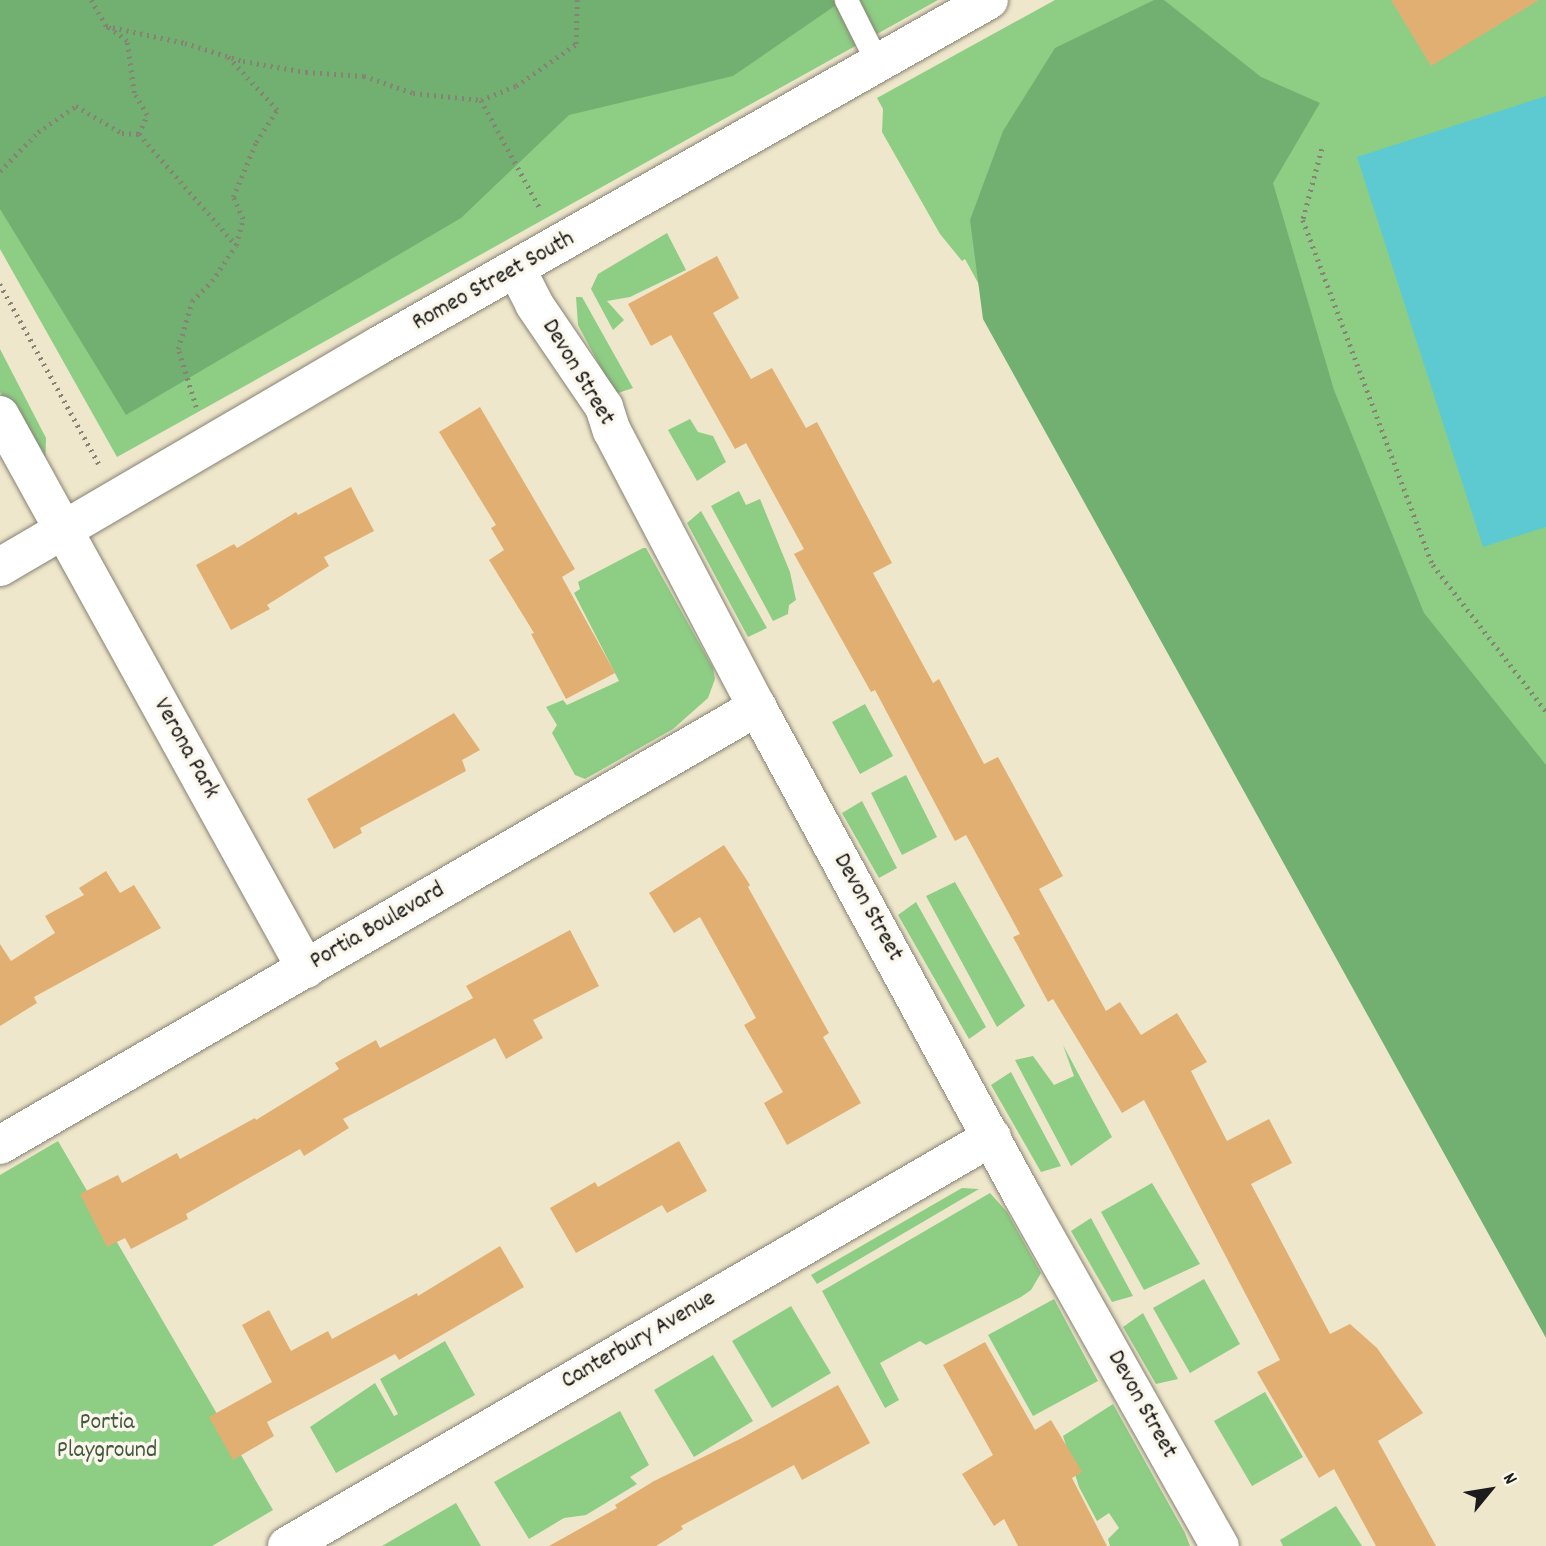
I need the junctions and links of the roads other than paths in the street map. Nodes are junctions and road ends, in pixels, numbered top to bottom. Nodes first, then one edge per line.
1 (846, 0) edge
2 (989, 0) edge
3 (878, 64) junction
4 (517, 270) junction
5 (0, 415) edge
6 (64, 529) junction
7 (0, 567) edge
8 (757, 707) junction
9 (306, 969) junction
10 (992, 1137) junction
11 (0, 1146) edge
12 (286, 1546) edge
13 (1220, 1546) edge

1 - 3 lane
2 - 3 street, Romeo Street South
3 - 4 street, Romeo Street South
4 - 6 street, Romeo Street South
4 - 8 street, Devon Street
5 - 6 street, Verona Park
6 - 7 street, Romeo Street South
6 - 9 street, Verona Park
8 - 9 street, Portia Boulevard
8 - 10 street, Devon Street
9 - 11 street, Portia Boulevard
10 - 12 street, Canterbury Avenue
10 - 13 street, Devon Street

